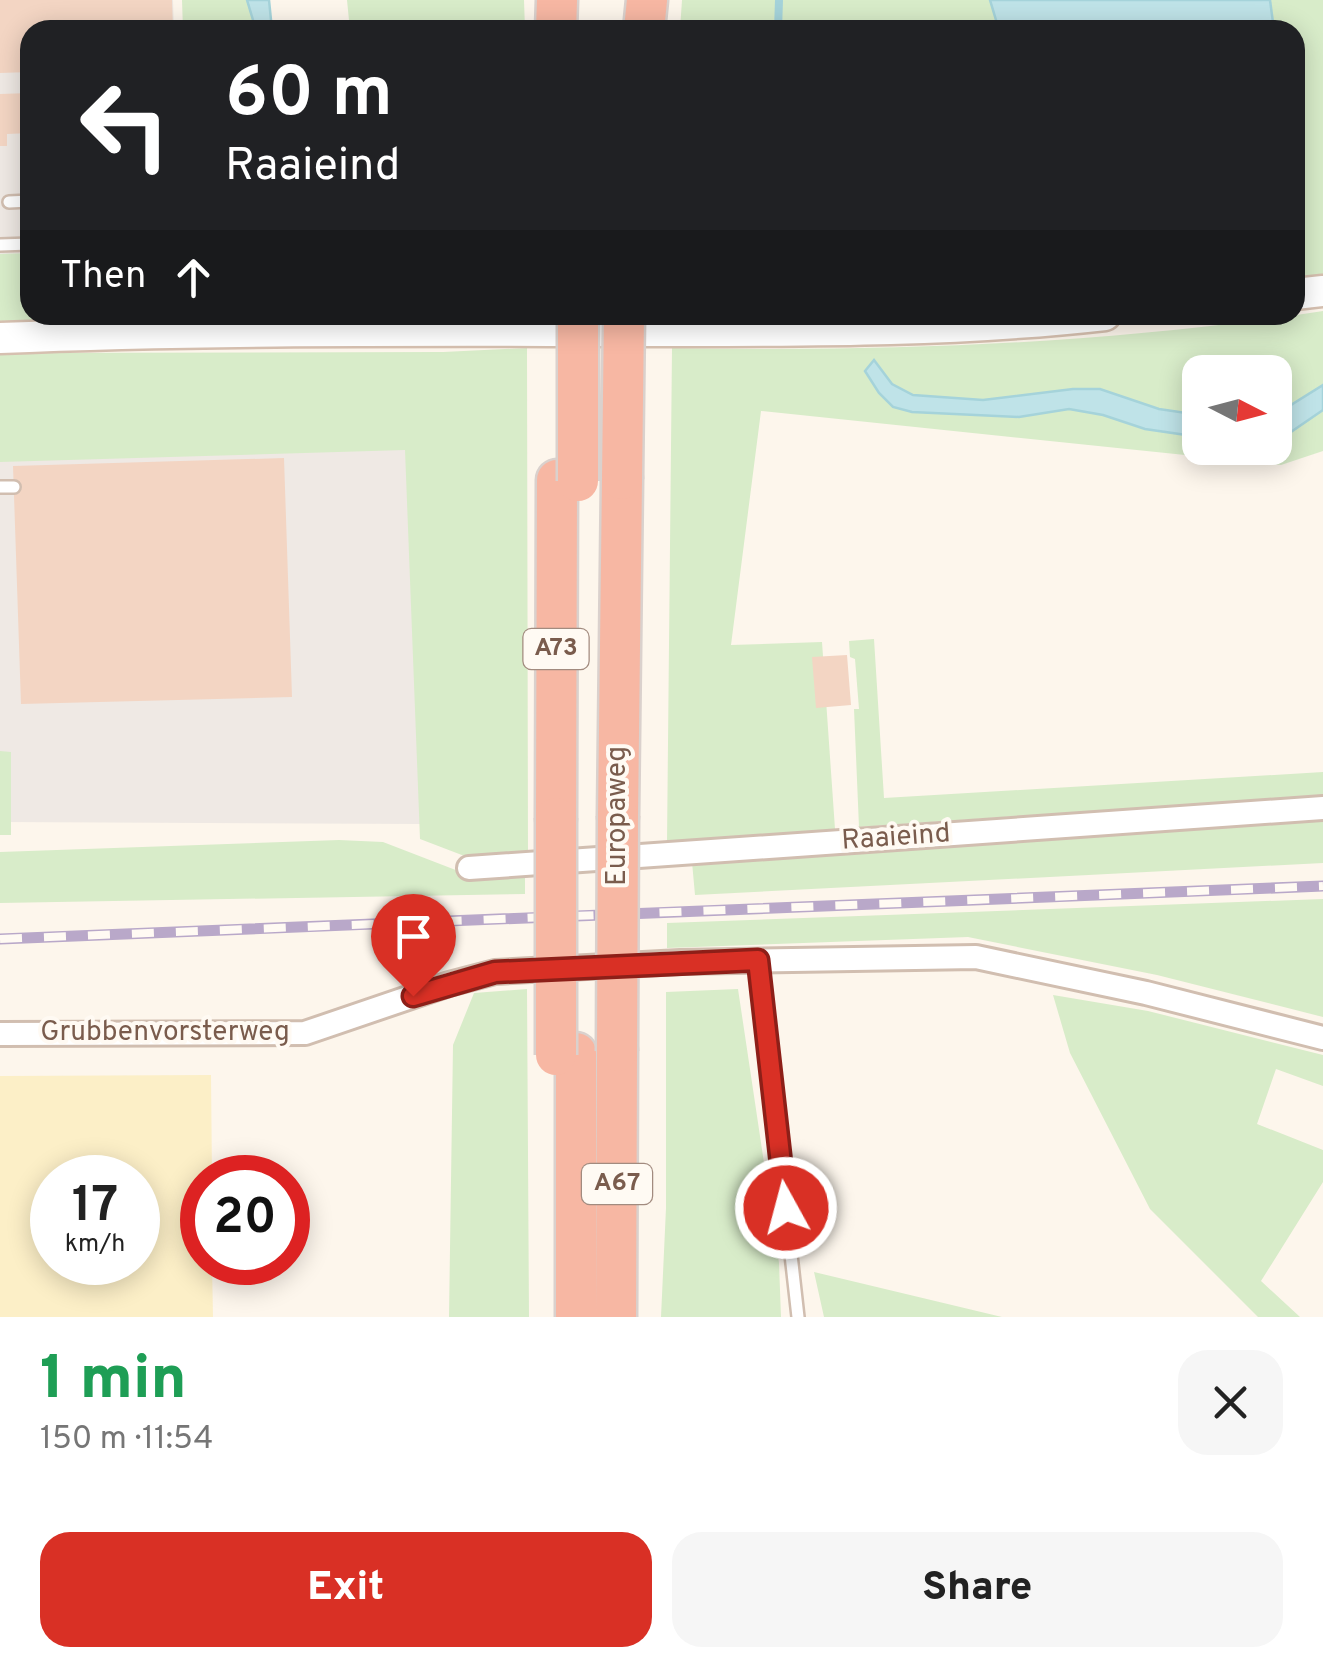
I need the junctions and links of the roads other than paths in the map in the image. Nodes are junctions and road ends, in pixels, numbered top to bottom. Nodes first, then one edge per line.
1 (20, 201) edge
2 (9, 202) dead end
3 (557, 325) edge
4 (577, 325) edge
5 (624, 325) edge
6 (990, 325) edge
7 (0, 338) edge
8 (567, 480) junction
9 (0, 487) edge
10 (14, 487) dead end
11 (1323, 808) edge
12 (469, 868) dead end
13 (758, 960) junction
14 (0, 1034) edge
15 (1323, 1038) edge
16 (566, 1054) junction
17 (555, 1317) edge
18 (576, 1317) edge
19 (616, 1317) edge
20 (798, 1317) edge

1 - 2 lane
3 - 8 highway
4 - 8 highway, Europaweg / A67, bridge
5 - 19 highway, Europaweg / A67, bridge
6 - 7 main road
8 - 16 highway, Europaweg / A67
9 - 10 lane
11 - 12 street, Raaieind
13 - 14 street, Grubbenvorsterweg
13 - 15 street
13 - 20 lane
16 - 17 highway
16 - 18 highway, Europaweg / A67

